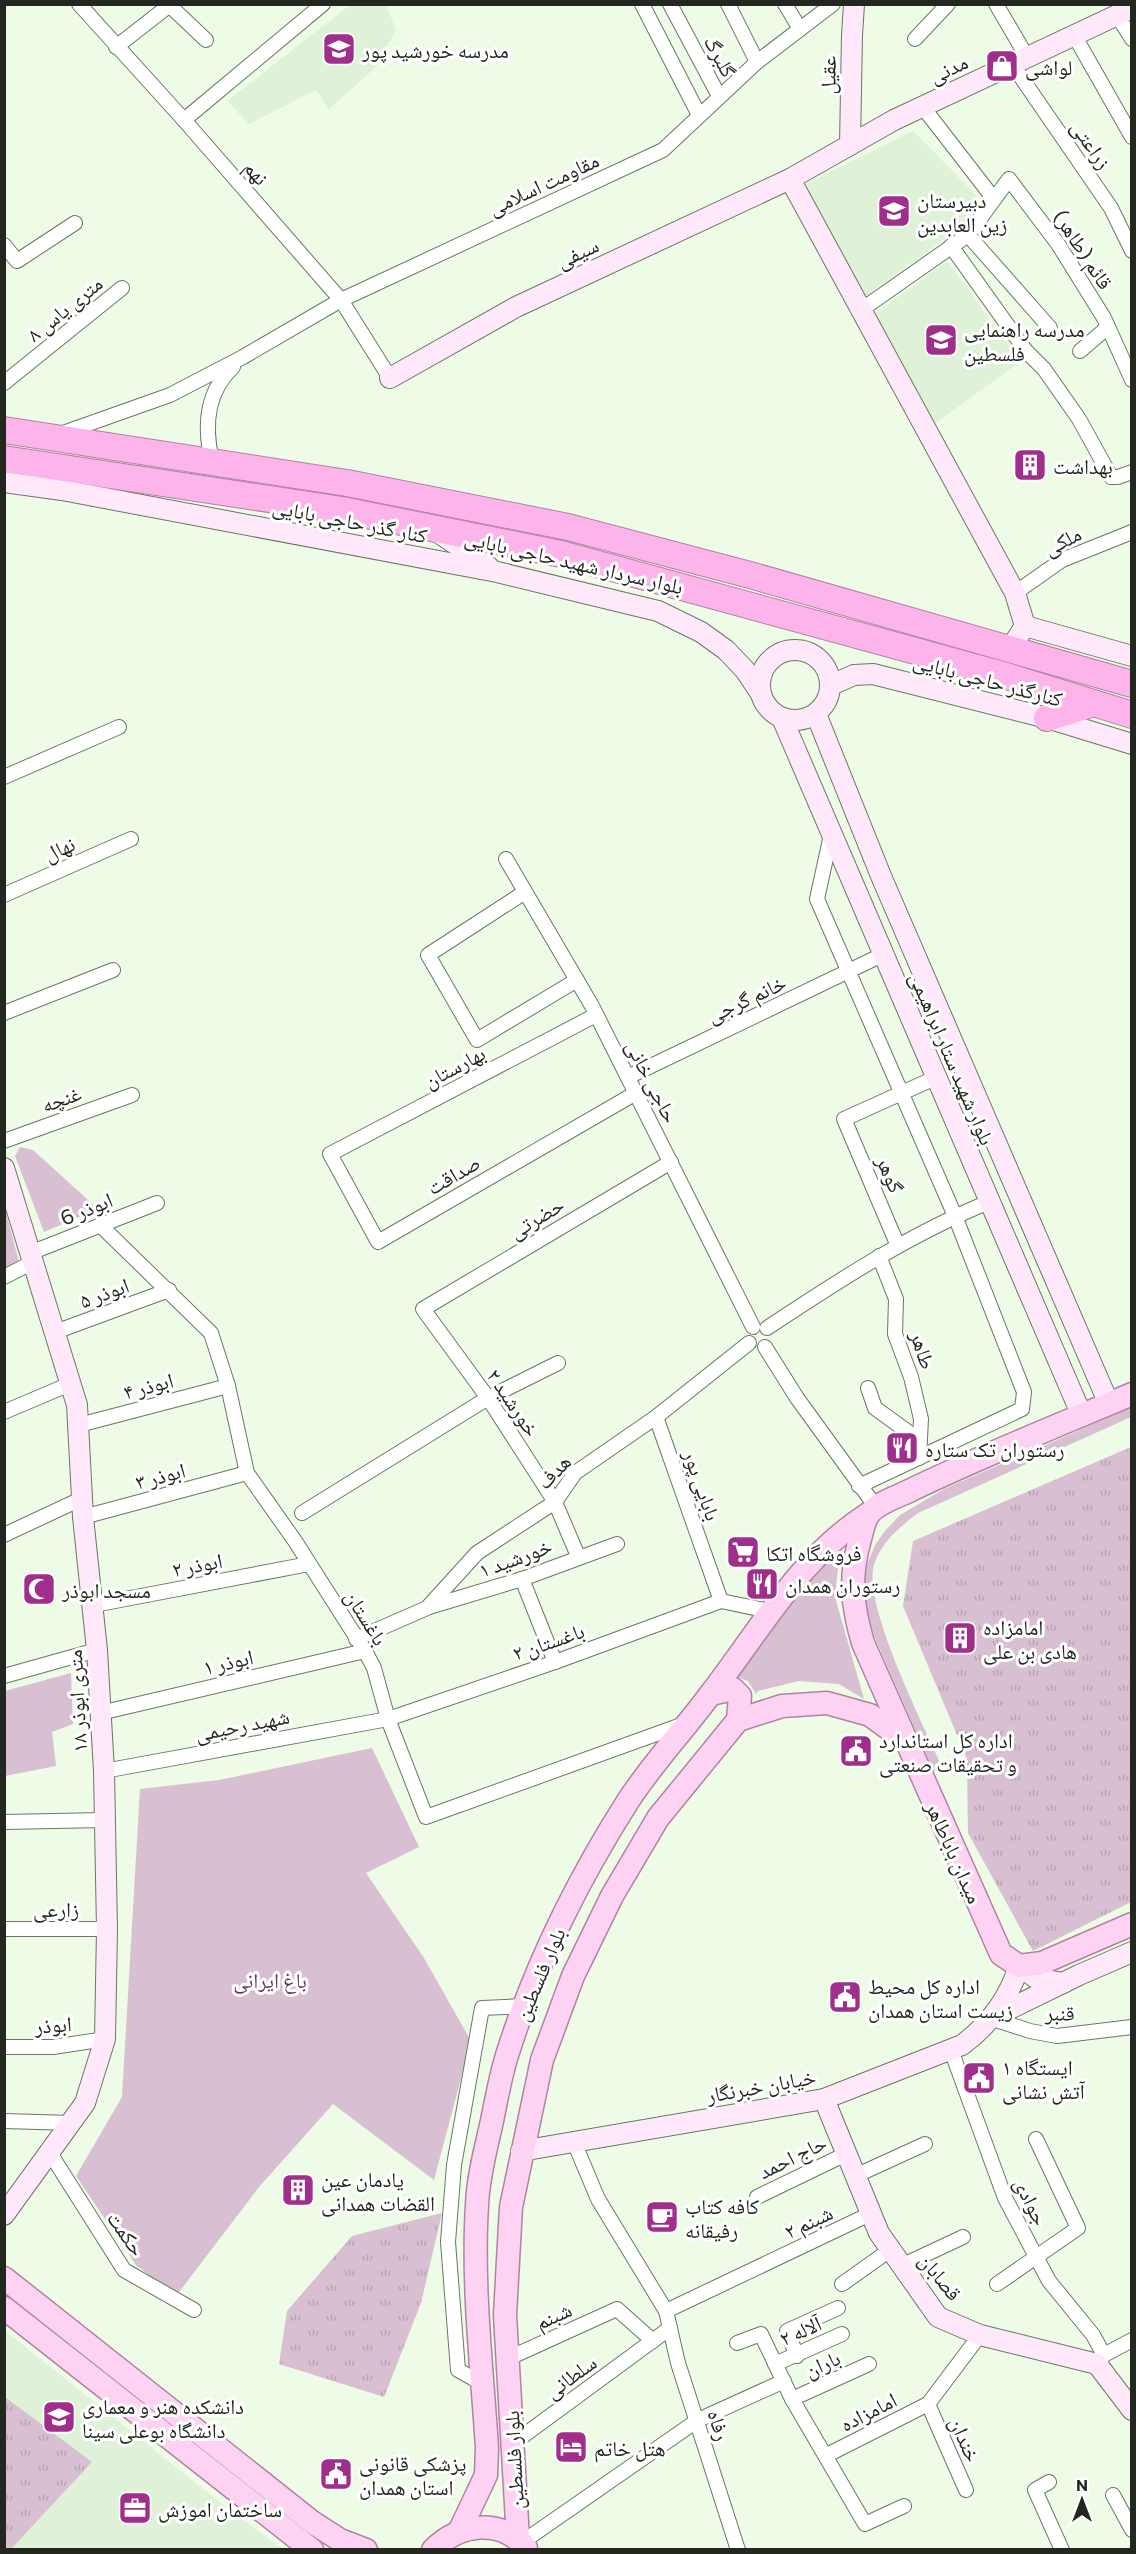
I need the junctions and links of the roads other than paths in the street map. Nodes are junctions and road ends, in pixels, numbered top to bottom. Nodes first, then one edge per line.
1 (79, 4) edge
2 (323, 4) edge
3 (642, 4) edge
4 (670, 4) edge
5 (728, 4) edge
6 (785, 4) edge
7 (833, 4) edge
8 (855, 4) edge
9 (948, 4) edge
10 (996, 4) edge
11 (169, 5) edge
12 (1124, 11) edge
13 (800, 29) junction
14 (1074, 35) junction
15 (915, 39) dead end
16 (1131, 39) edge
17 (206, 40) dead end
18 (116, 47) junction
19 (1020, 60) junction
20 (757, 62) junction
21 (718, 96) junction
22 (922, 106) junction
23 (699, 115) junction
24 (184, 120) junction
25 (1131, 137) edge
26 (850, 146) junction
27 (790, 179) junction
28 (994, 199) junction
29 (75, 223) dead end
30 (968, 235) junction
31 (4, 245) edge
32 (951, 246) junction
33 (1131, 251) edge
34 (122, 288) dead end
35 (341, 300) junction
36 (861, 310) junction
37 (1108, 327) junction
38 (1050, 328) dead end
39 (1080, 351) dead end
40 (243, 357) junction
41 (390, 378) joint
42 (1131, 380) edge
43 (4, 383) edge
44 (4, 430) edge
45 (51, 437) junction
46 (4, 459) edge
47 (212, 461) junction
48 (1131, 472) edge
49 (4, 482) edge
50 (40, 486) junction
51 (4, 498) edge
52 (431, 528) junction
53 (1129, 536) edge
54 (497, 572) junction
55 (1015, 593) junction
56 (1025, 626) junction
57 (1010, 649) junction
58 (1131, 656) edge
59 (1131, 684) edge
60 (831, 685) junction
61 (761, 694) junction
62 (1091, 704) junction
63 (816, 714) junction
64 (1131, 715) edge
65 (782, 718) junction
66 (1047, 718) junction
67 (119, 727) dead end
68 (1131, 744) edge
69 (4, 777) edge
70 (831, 835) junction
71 (131, 839) dead end
72 (506, 859) dead end
73 (525, 892) junction
74 (4, 895) edge
75 (882, 955) junction
76 (113, 970) dead end
77 (848, 973) junction
78 (577, 980) junction
79 (4, 1013) edge
80 (597, 1015) junction
81 (628, 1077) junction
82 (935, 1078) junction
83 (636, 1093) junction
84 (901, 1094) junction
85 (132, 1095) dead end
86 (4, 1141) edge
87 (330, 1154) joint
88 (671, 1162) junction
89 (4, 1168) edge
90 (989, 1202) junction
91 (157, 1203) dead end
92 (955, 1216) junction
93 (100, 1225) junction
94 (898, 1246) junction
95 (879, 1256) junction
96 (32, 1257) junction
97 (4, 1277) edge
98 (169, 1290) junction
99 (423, 1309) joint
100 (760, 1328) junction
101 (55, 1332) junction
102 (749, 1343) junction
103 (765, 1347) junction
104 (1091, 1362) junction
105 (558, 1363) dead end
106 (1062, 1371) junction
107 (70, 1384) junction
108 (228, 1386) junction
109 (868, 1388) dead end
110 (1131, 1394) edge
111 (488, 1398) junction
112 (1109, 1404) junction
113 (4, 1413) edge
114 (1082, 1416) junction
115 (656, 1417) junction
116 (79, 1425) junction
117 (919, 1440) junction
118 (919, 1458) junction
119 (248, 1473) junction
120 (859, 1486) junction
121 (555, 1502) junction
122 (83, 1508) junction
123 (872, 1511) junction
124 (302, 1513) dead end
125 (4, 1535) edge
126 (617, 1544) dead end
127 (578, 1556) junction
128 (309, 1564) junction
129 (522, 1579) junction
130 (721, 1601) junction
131 (94, 1605) junction
132 (427, 1608) junction
133 (769, 1611) junction
134 (356, 1639) junction
135 (97, 1650) junction
136 (365, 1651) junction
137 (555, 1662) junction
138 (4, 1676) edge
139 (711, 1694) junction
140 (100, 1713) junction
141 (388, 1719) junction
142 (738, 1720) junction
143 (689, 1722) junction
144 (906, 1741) junction
145 (104, 1771) junction
146 (104, 1820) junction
147 (4, 1822) edge
148 (1131, 1924) edge
149 (4, 1929) edge
150 (107, 1929) junction
151 (1131, 1952) edge
152 (1019, 1966) junction
153 (1063, 1983) junction
154 (525, 2006) junction
155 (990, 2019) junction
156 (1131, 2027) edge
157 (105, 2039) junction
158 (4, 2047) edge
159 (951, 2050) junction
160 (824, 2099) junction
161 (4, 2121) edge
162 (72, 2123) junction
163 (1036, 2139) dead end
164 (574, 2142) junction
165 (925, 2144) dead end
166 (521, 2151) junction
167 (50, 2153) junction
168 (846, 2154) junction
169 (855, 2176) junction
170 (758, 2197) dead end
171 (870, 2214) junction
172 (4, 2215) edge
173 (963, 2237) dead end
174 (896, 2258) junction
175 (1036, 2258) junction
176 (4, 2278) edge
177 (842, 2284) dead end
178 (998, 2284) dead end
179 (4, 2308) edge
180 (838, 2308) dead end
181 (194, 2310) dead end
182 (666, 2311) junction
183 (670, 2328) junction
184 (842, 2334) dead end
185 (980, 2335) junction
186 (1131, 2340) edge
187 (653, 2341) junction
188 (737, 2343) dead end
189 (797, 2356) junction
190 (507, 2359) junction
191 (1101, 2359) junction
192 (775, 2364) junction
193 (869, 2364) dead end
194 (784, 2381) junction
195 (483, 2384) junction
196 (792, 2399) junction
197 (928, 2404) junction
198 (1131, 2410) edge
199 (698, 2420) junction
200 (512, 2444) junction
201 (827, 2456) junction
202 (1049, 2482) dead end
203 (966, 2490) dead end
204 (1113, 2495) dead end
205 (904, 2506) dead end
206 (460, 2530) junction
207 (1131, 2530) edge
208 (522, 2544) edge
209 (312, 2550) edge
210 (366, 2550) edge
211 (433, 2550) edge
212 (738, 2550) edge
213 (1062, 2550) edge

1 - 18 street, نهم
2 - 24 street
3 - 23 street
4 - 21 street, گلبرگ
5 - 20 street
6 - 13 street
7 - 13 street, مقاومت اسلامی
8 - 26 main road, عقیل
9 - 15 street
10 - 19 street, زراعتی
11 - 17 street
11 - 18 street
12 - 14 main road, مدنی
12 - 16 street
13 - 20 street, مقاومت اسلامی
14 - 19 main road, مدنی
14 - 25 street
18 - 24 street, نهم
19 - 22 main road, مدنی
19 - 33 street, زراعتی
20 - 21 street, مقاومت اسلامی
21 - 23 street, مقاومت اسلامی
22 - 26 main road, مدنی
22 - 28 street
23 - 35 street, مقاومت اسلامی
24 - 35 street, نهم
26 - 27 main road, مدنی
27 - 36 main road
27 - 41 main road, سیفی
28 - 30 street
28 - 37 street, قائم (طاهر)
29 - 31 street
30 - 32 street
30 - 38 street
32 - 36 street
32 - 48 street
34 - 43 street, ۸ متری یاس
35 - 40 street, مقاومت اسلامی
35 - 41 street, نهم
36 - 55 main road
37 - 39 street
37 - 42 street, قائم (طاهر)
40 - 45 street, مقاومت اسلامی
40 - 47 street, مقاومت اسلامی
44 - 45 highway, بلوار سردار شهید حاجی بابایی
45 - 47 highway, بلوار سردار شهید حاجی بابایی
46 - 52 highway, بلوار سردار شهید حاجی بابایی
47 - 57 highway, بلوار سردار شهید حاجی بابایی
49 - 50 main road, کنار گذر حاجی بابایی
50 - 51 main road
50 - 54 main road, کنار گذر حاجی بابایی
52 - 54 main road
52 - 62 highway, بلوار سردار شهید حاجی بابایی
53 - 55 street, ملکی
54 - 61 main road, کنار گذر حاجی بابایی
55 - 56 main road
56 - 57 main road
56 - 58 main road
57 - 59 highway, بلوار سردار شهید حاجی بابایی
60 - 61 main road
60 - 63 main road
60 - 66 main road, کنارگذر حاجی بابایی
61 - 65 main road
62 - 64 highway, بلوار سردار شهید حاجی بابایی
62 - 66 highway
63 - 65 main road
63 - 104 main road, بلوار شهید ستار ابراهیمی
65 - 70 main road, بلوار شهید ستار ابراهیمی
66 - 68 main road, کنارگذر حاجی بابایی
67 - 69 street
70 - 75 main road, بلوار شهید ستار ابراهیمی
70 - 77 street
71 - 74 street, نهال
72 - 73 street, حاجی خانی
73 - 78 street, حاجی خانی
73 - 78 street
75 - 77 street, خانم گرجی
75 - 82 main road, بلوار شهید ستار ابراهیمی
76 - 79 street
77 - 81 street, خانم گرجی
77 - 84 street
78 - 80 street, حاجی خانی
80 - 81 street, حاجی خانی
80 - 87 street, بهارستان
81 - 83 street, حاجی خانی
82 - 84 street
82 - 90 main road, بلوار شهید ستار ابراهیمی
83 - 87 street, صداقت
83 - 88 street, حاجی خانی
84 - 92 street
84 - 94 street, گوهر
85 - 86 street, غنچه
88 - 99 street, حضرتی
88 - 100 street, حاجی خانی
89 - 96 main road, ۱۸ متری ابوذر
90 - 92 street
90 - 106 main road, بلوار شهید ستار ابراهیمی
91 - 93 street, ابوذر 6
92 - 94 street
92 - 118 street
93 - 96 street, ابوذر 6
93 - 98 street, باغستان
94 - 95 street
95 - 100 street
95 - 117 street, طاهر
96 - 97 street, ابوذر 6
96 - 101 main road, ۱۸ متری ابوذر
98 - 101 street, ابوذر ۵
98 - 108 street, باغستان
99 - 111 street, خورشید ۲
100 - 102 street
100 - 103 street
101 - 107 main road, ۱۸ متری ابوذر
102 - 103 street
102 - 115 street, هدف
103 - 120 street
104 - 106 main road
104 - 112 main road, بلوار شهید ستار ابراهیمی
105 - 111 street
106 - 114 main road, بلوار شهید ستار ابراهیمی
107 - 113 street
107 - 116 main road, ۱۸ متری ابوذر
108 - 116 street, ابوذر ۴
108 - 119 street, باغستان
109 - 117 street
110 - 112 main road
111 - 121 street, خورشید ۲
111 - 124 street
112 - 114 main road
114 - 123 main road
115 - 121 street, هدف
115 - 130 street, بابایی پور
116 - 122 main road, ۱۸ متری ابوذر
117 - 118 street, طاهر
118 - 120 street
119 - 122 street, ابوذر ۳
119 - 128 street, باغستان
120 - 123 street
121 - 127 street, خورشید ۲
121 - 132 street, هدف
122 - 125 street, ابوذر ۳
122 - 131 main road, ۱۸ متری ابوذر
123 - 133 main road, بلوار فلسطین
123 - 144 main road, میدان باباطاهر
126 - 127 street, خورشید ۱
127 - 129 street, خورشید ۱
128 - 131 street, ابوذر ۲
128 - 134 street, باغستان
129 - 132 street, خورشید ۱
129 - 137 street
130 - 133 street
130 - 137 street, باغستان ۲
131 - 135 main road, ۱۸ متری ابوذر
132 - 134 street, هدف
133 - 139 main road, بلوار فلسطین
134 - 136 street, باغستان
135 - 138 street
135 - 140 main road, ۱۸ متری ابوذر
136 - 140 street, ابوذر ۱
136 - 141 street, باغستان
137 - 141 street, باغستان ۲
139 - 142 main road
139 - 143 main road, بلوار فلسطین
140 - 145 main road, ۱۸ متری ابوذر
141 - 143 street, باغستان
141 - 145 street, شهید رحیمی
142 - 144 main road
142 - 166 main road, بلوار فلسطین
143 - 154 main road, بلوار فلسطین
144 - 152 main road, میدان باباطاهر
145 - 146 main road, ۱۸ متری ابوذر
146 - 147 street
146 - 150 main road, ۱۸ متری ابوذر
148 - 152 main road
149 - 150 street, زارعی
150 - 157 main road, ۱۸ متری ابوذر
151 - 153 main road, خیابان خبرنگار
152 - 153 main road
152 - 155 main road, خیابان خبرنگار
153 - 155 main road, خیابان خبرنگار
154 - 195 main road, بلوار فلسطین
154 - 195 street
155 - 156 street, قنبر
155 - 159 main road, خیابان خبرنگار
157 - 158 street, ابوذر
157 - 162 main road, ۱۸ متری ابوذر
159 - 160 main road, خیابان خبرنگار
159 - 175 street, جوادی
160 - 164 main road, خیابان خبرنگار
160 - 168 main road, قصابان
161 - 162 street
162 - 167 main road, ۱۸ متری ابوذر
163 - 175 street
164 - 166 main road, خیابان خبرنگار
164 - 182 street, رفاه
165 - 169 street
166 - 190 main road, بلوار فلسطین
167 - 172 main road, ۱۸ متری ابوذر
167 - 181 street, حکمت
168 - 169 main road, قصابان
168 - 170 street, حاج احمد
169 - 171 main road, قصابان
171 - 174 main road, قصابان
171 - 182 street, شبنم ۲
173 - 174 street
174 - 177 street
174 - 185 main road, قصابان
175 - 178 street
175 - 191 street, جوادی
176 - 210 main road
179 - 209 main road
180 - 189 street
182 - 183 street, رفاه
183 - 187 street, سلطانی
183 - 199 street, رفاه
184 - 189 street, آلاله ۲
185 - 191 main road, قصابان
185 - 197 street, امامزاده
186 - 191 street
187 - 190 street, شبنم
187 - 200 street, سلطانی
188 - 192 street, امامزاده
189 - 192 street, آلاله ۲
190 - 200 main road, بلوار فلسطین
191 - 198 main road
192 - 194 street, امامزاده
193 - 196 street, باران
194 - 196 street, امامزاده
194 - 199 street
195 - 206 main road, بلوار فلسطین
196 - 201 street, امامزاده
197 - 201 street, امامزاده
197 - 203 street, خندان
199 - 208 street
199 - 212 street, رفاه
200 - 208 main road, بلوار فلسطین
201 - 205 street
202 - 213 street
204 - 207 street
206 - 208 main road
206 - 211 main road

